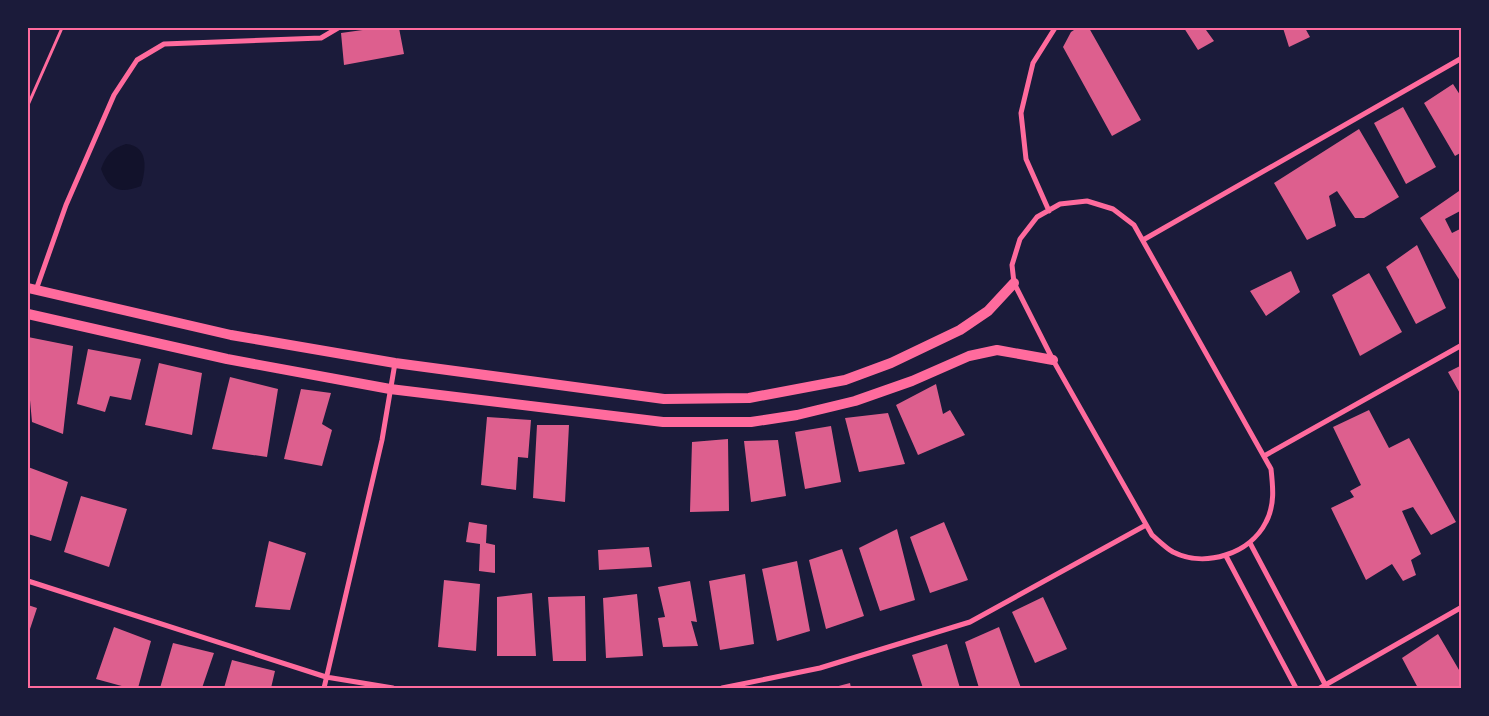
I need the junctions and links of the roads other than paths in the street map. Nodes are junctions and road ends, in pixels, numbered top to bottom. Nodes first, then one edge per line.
1 (338, 28) edge
2 (1055, 28) edge
3 (1462, 58) edge
4 (1049, 210) junction
5 (1143, 240) junction
6 (1014, 283) junction
7 (32, 289) edge
8 (28, 314) edge
9 (1462, 345) edge
10 (1052, 360) junction
11 (395, 363) junction
12 (390, 389) junction
13 (1264, 456) junction
14 (1146, 525) junction
15 (1250, 543) junction
16 (1226, 556) junction
17 (28, 581) edge
18 (1462, 607) edge
19 (326, 677) junction
20 (324, 688) edge
21 (393, 688) edge
22 (722, 688) edge
23 (1296, 688) edge
24 (1324, 688) edge

1 - 7 street
2 - 4 street
3 - 5 street
4 - 5 street
4 - 6 street
5 - 13 street
6 - 10 street
6 - 11 main road
7 - 11 main road
8 - 12 main road
9 - 13 street
10 - 12 main road
10 - 14 street
11 - 12 street
12 - 19 street
13 - 15 street
14 - 16 street
14 - 22 street
15 - 16 street
15 - 24 street
16 - 23 street
17 - 19 street
18 - 24 street
19 - 20 street
19 - 21 street

